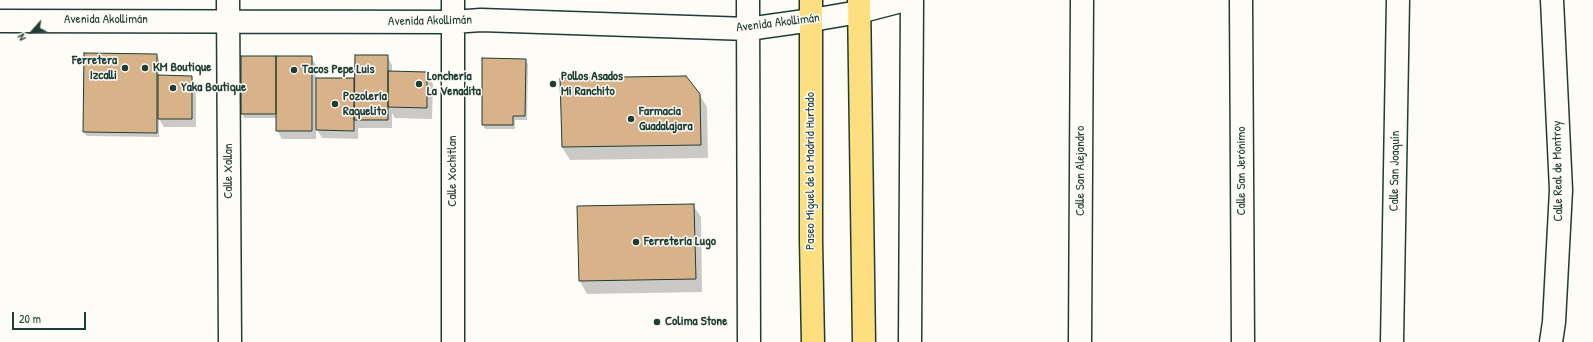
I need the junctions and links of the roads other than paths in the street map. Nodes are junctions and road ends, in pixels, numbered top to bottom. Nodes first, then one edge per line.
1 (453, 0) edge
2 (748, 0) edge
3 (905, 0) edge
4 (912, 0) edge
5 (1082, 0) edge
6 (1241, 0) edge
7 (1398, 0) edge
8 (1552, 0) edge
9 (859, 6) edge
10 (228, 10) edge
11 (811, 10) edge
12 (0, 21) edge
13 (453, 22) junction
14 (748, 29) junction
15 (813, 294) junction
16 (230, 342) edge
17 (453, 342) edge
18 (750, 342) edge
19 (805, 342) edge
20 (813, 342) edge
21 (864, 342) edge
22 (910, 342) edge
23 (1080, 342) edge
24 (1243, 342) edge
25 (1392, 342) edge
26 (1551, 342) edge

1 - 13 street, Calle Xochitlan
2 - 14 street
3 - 9 street, Avenida Akollimán
4 - 22 street
5 - 23 street, Calle San Alejandro
6 - 24 street, Calle San Jerónimo
7 - 25 street, Calle San Joaquín
8 - 26 street, Calle Real de Montroy
9 - 11 street, Avenida Akollimán
9 - 21 highway
10 - 12 street, Avenida Akollimán
10 - 13 street, Avenida Akollimán
10 - 16 street, Calle Xallan
11 - 14 street, Avenida Akollimán
11 - 15 highway, Paseo Miguel de la Madrid Hurtado
13 - 14 street, Avenida Akollimán
13 - 17 street, Calle Xochitlan
14 - 18 street
15 - 19 highway
15 - 20 highway, Paseo Miguel de la Madrid Hurtado

